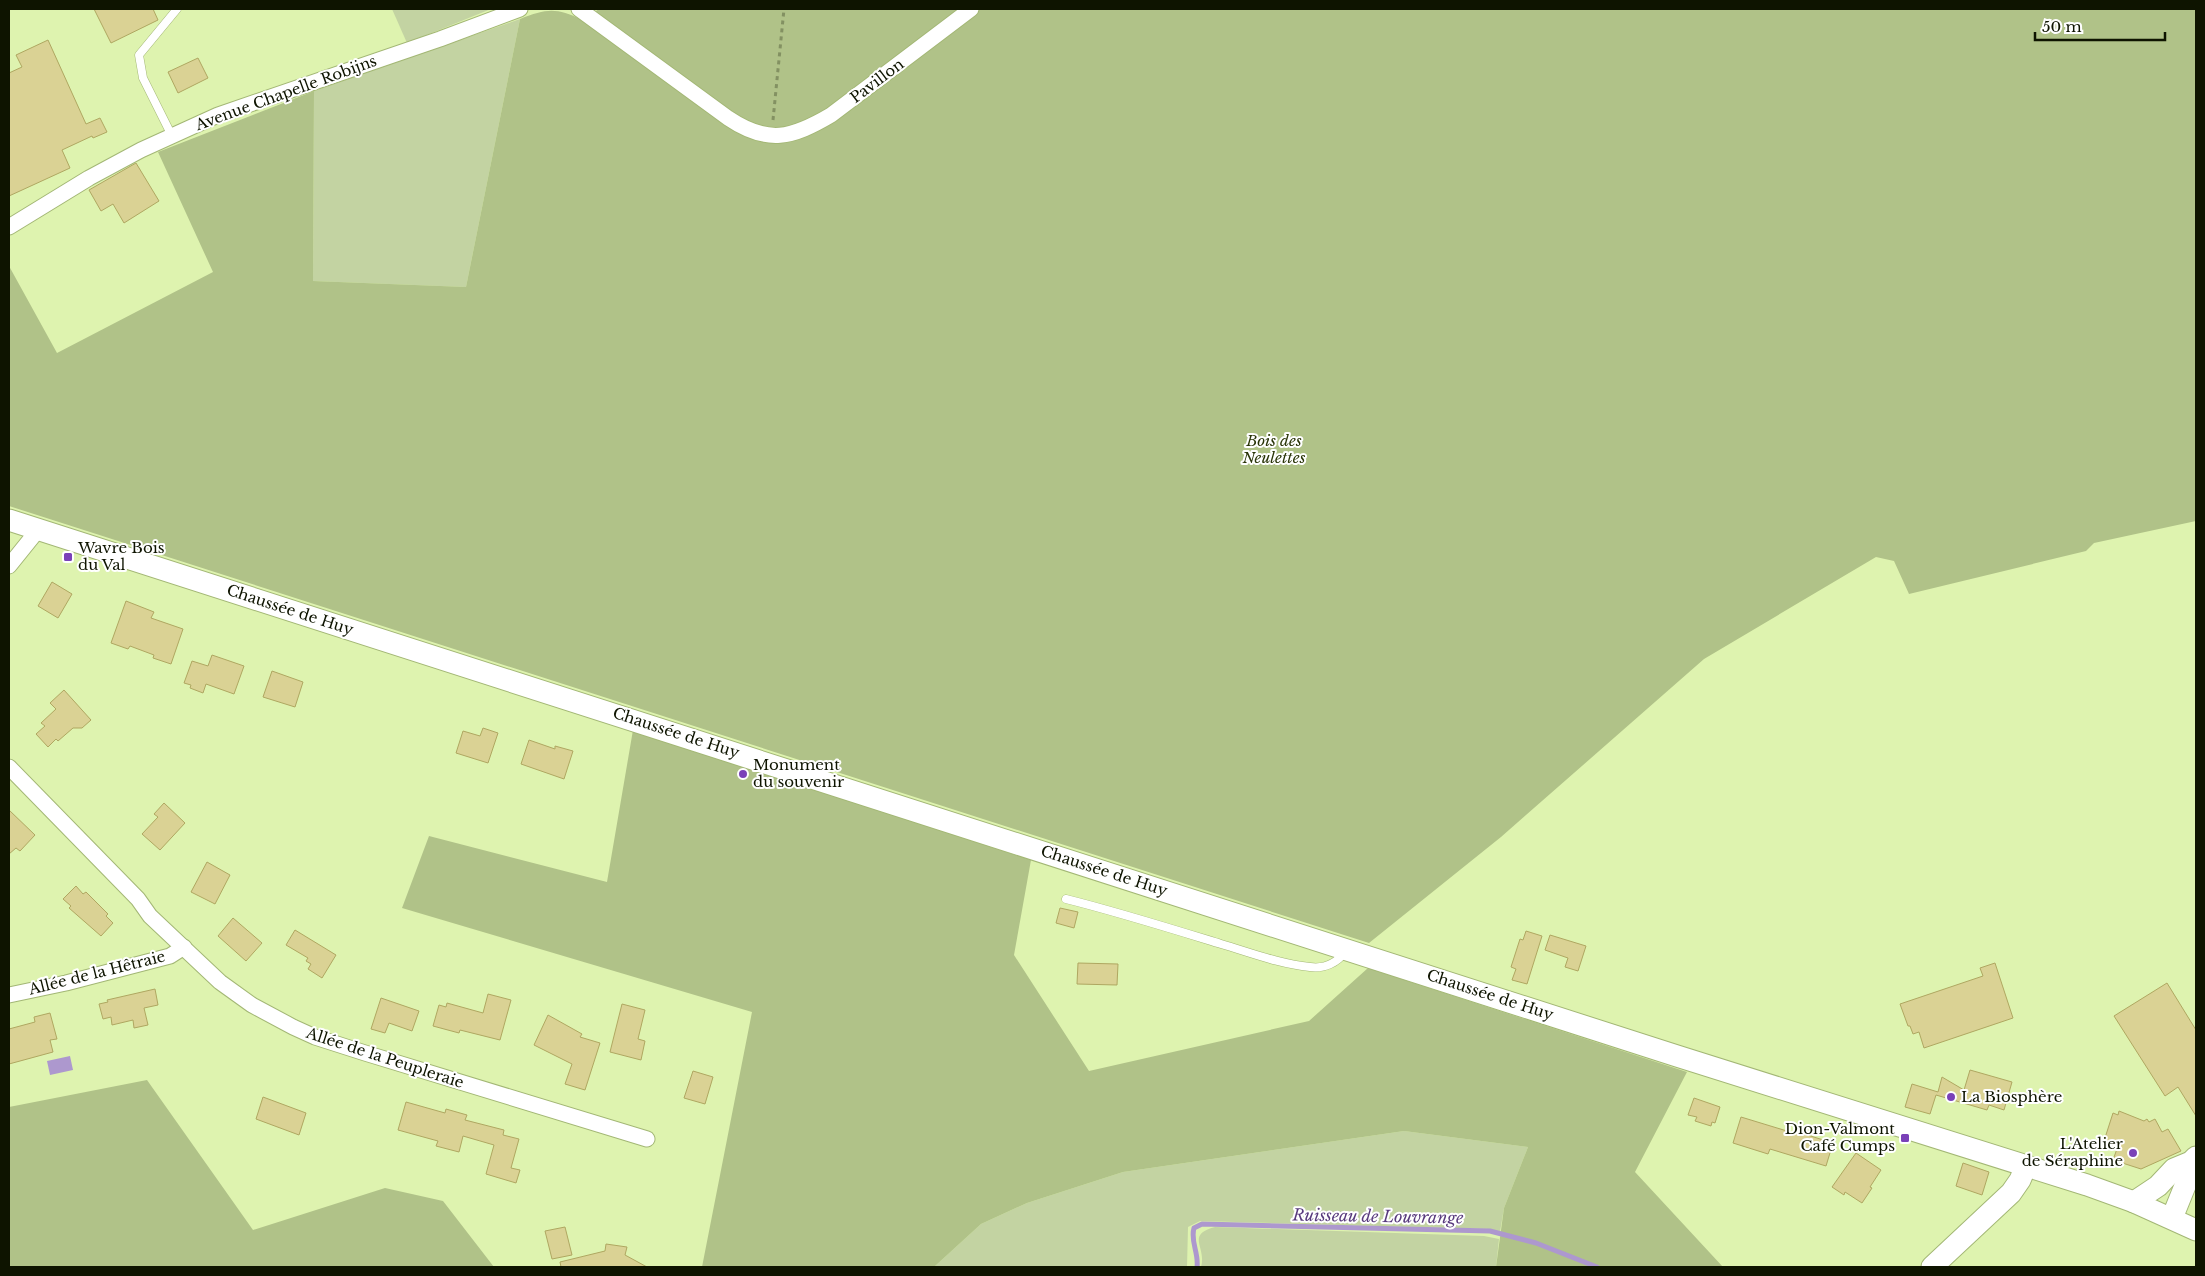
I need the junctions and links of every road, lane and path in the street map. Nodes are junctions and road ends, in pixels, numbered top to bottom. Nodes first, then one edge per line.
1 (177, 9) edge
2 (520, 9) edge
3 (579, 9) edge
4 (784, 9) edge
5 (971, 9) edge
6 (775, 135) junction
7 (172, 136) junction
8 (9, 228) edge
9 (9, 520) edge
10 (38, 530) junction
11 (9, 566) edge
12 (9, 767) edge
13 (1066, 899) dead end
14 (184, 947) junction
15 (1348, 950) junction
16 (9, 994) edge
17 (647, 1139) dead end
18 (2194, 1160) edge
19 (2026, 1166) junction
20 (2134, 1202) junction
21 (2172, 1218) junction
22 (2196, 1230) edge
23 (1932, 1267) edge

1 - 7 lane
2 - 7 street, Avenue Chapelle Robijns
3 - 6 street
4 - 6 path
5 - 6 street, Pavillon
7 - 8 street, Avenue Chapelle Robijns
9 - 10 main road, Chaussée de Huy
10 - 11 street
10 - 15 main road, Chaussée de Huy
12 - 14 street, Allée de la Peupleraie
13 - 15 lane
14 - 16 street, Allée de la Hêtraie
14 - 17 street, Allée de la Peupleraie
15 - 19 main road, Chaussée de Huy
18 - 20 main road
18 - 21 main road
19 - 20 main road, Chaussée de Huy
19 - 23 main road
20 - 21 main road, Chaussée de Huy
21 - 22 main road, Chaussée de Huy

